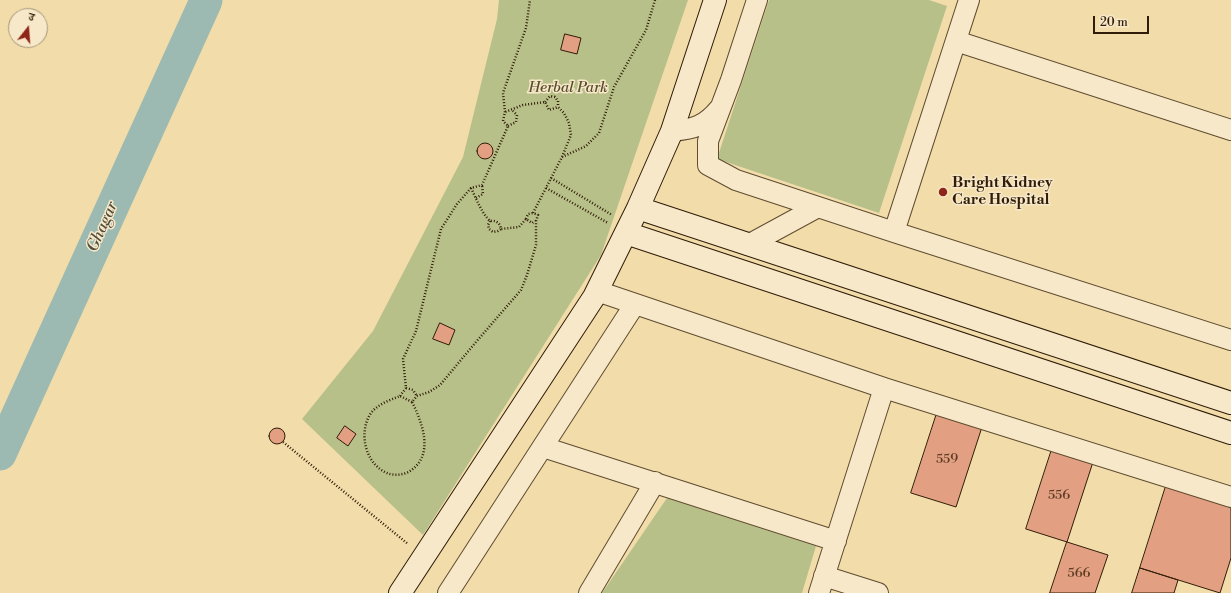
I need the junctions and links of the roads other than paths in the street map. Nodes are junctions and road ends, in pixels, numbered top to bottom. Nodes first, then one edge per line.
1 (715, 0) edge
2 (756, 0) edge
3 (969, 0) edge
4 (956, 41) junction
5 (721, 108) junction
6 (1231, 130) edge
7 (672, 131) junction
8 (818, 207) junction
9 (631, 222) junction
10 (894, 232) junction
11 (748, 245) junction
12 (598, 291) junction
13 (635, 304) junction
14 (1231, 340) edge
15 (884, 388) junction
16 (1231, 403) edge
17 (1231, 433) edge
18 (543, 447) junction
19 (655, 482) junction
20 (1231, 497) edge
21 (836, 541) junction
22 (822, 584) edge
23 (400, 593) edge
24 (448, 593) edge
25 (589, 593) edge
26 (878, 593) edge

1 - 7 street
2 - 5 street
3 - 4 street
4 - 6 street
4 - 10 street
5 - 7 street
5 - 8 street
7 - 9 street
8 - 10 street
8 - 11 street
9 - 11 street
9 - 12 street
9 - 17 street
10 - 14 street
11 - 16 street
12 - 13 street
12 - 23 street
13 - 15 street
13 - 18 street
15 - 20 street
15 - 21 street
18 - 19 street
18 - 24 street
19 - 21 street
19 - 25 street
21 - 22 street
22 - 26 street

